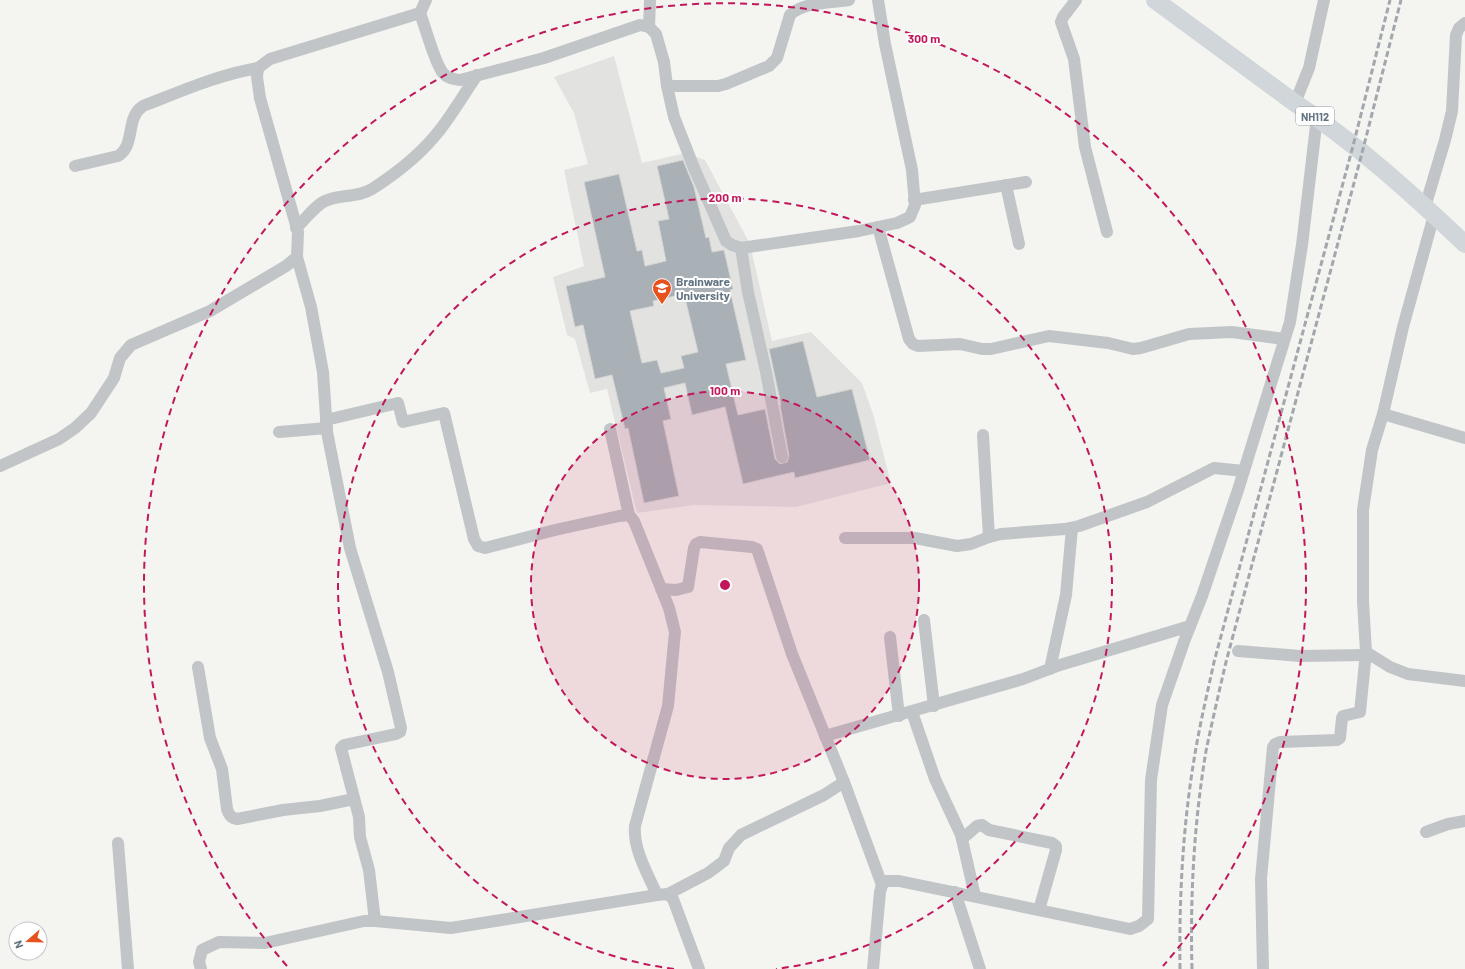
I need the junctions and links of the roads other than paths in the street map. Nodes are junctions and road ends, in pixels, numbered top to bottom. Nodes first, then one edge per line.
1 (426, 0) edge
2 (650, 0) edge
3 (849, 0) edge
4 (878, 0) edge
5 (1076, 0) edge
6 (1156, 0) edge
7 (1324, 0) edge
8 (420, 13) junction
9 (1465, 24) edge
10 (649, 27) junction
11 (258, 68) junction
12 (477, 75) junction
13 (667, 86) junction
14 (1296, 103) junction
15 (1317, 117) junction
16 (75, 166) dead end
17 (1026, 182) dead end
18 (1006, 185) junction
19 (914, 200) junction
20 (1430, 211) junction
21 (878, 227) junction
22 (296, 228) junction
23 (1107, 232) dead end
24 (1019, 244) dead end
25 (1465, 244) edge
26 (741, 248) junction
27 (297, 257) junction
28 (1284, 339) junction
29 (1383, 414) junction
30 (326, 424) junction
31 (610, 429) dead end
32 (279, 432) dead end
33 (982, 435) dead end
34 (1465, 438) edge
35 (782, 457) dead end
36 (0, 466) edge
37 (1244, 471) junction
38 (629, 515) junction
39 (1072, 528) junction
40 (989, 537) junction
41 (845, 538) dead end
42 (661, 589) junction
43 (924, 620) dead end
44 (1190, 626) junction
45 (890, 637) dead end
46 (1238, 651) dead end
47 (1366, 654) junction
48 (198, 667) dead end
49 (1050, 669) junction
50 (1465, 681) edge
51 (934, 706) junction
52 (912, 712) junction
53 (899, 716) junction
54 (825, 736) junction
55 (844, 782) junction
56 (354, 799) junction
57 (1465, 821) edge
58 (1426, 832) dead end
59 (962, 839) junction
60 (118, 843) dead end
61 (882, 885) junction
62 (955, 892) junction
63 (663, 895) junction
64 (975, 896) junction
65 (1039, 910) junction
66 (375, 921) junction
67 (128, 969) edge
68 (201, 969) edge
69 (699, 969) edge
70 (873, 969) edge
71 (980, 969) edge
72 (1263, 969) edge

1 - 8 street
2 - 10 street
3 - 13 street
4 - 19 street
5 - 23 street
6 - 14 highway, NH112
7 - 14 street
8 - 11 street
8 - 12 street
9 - 20 street
10 - 12 street
10 - 13 street
11 - 16 street
11 - 22 street
12 - 22 street
13 - 26 street
14 - 15 highway, NH112
15 - 20 highway, NH112
15 - 28 street
17 - 18 street
18 - 19 street
18 - 24 street
19 - 21 street
20 - 25 highway, NH112
20 - 29 street
21 - 26 street
21 - 28 street
22 - 27 street
26 - 35 street
27 - 30 street
27 - 36 street
28 - 37 street
29 - 34 street
29 - 47 street
30 - 32 street
30 - 38 street
30 - 56 street
31 - 38 street
33 - 40 street
37 - 39 street
37 - 44 street
38 - 42 street
39 - 40 street
39 - 49 street
40 - 41 street
42 - 54 street
42 - 63 street
43 - 51 street
44 - 49 street
44 - 65 street
45 - 53 street
46 - 47 street
47 - 50 street
47 - 72 street
48 - 56 street
49 - 51 street
51 - 52 street
52 - 53 street
52 - 59 street
53 - 54 street
54 - 55 street
55 - 61 street
55 - 63 street
56 - 66 street
57 - 58 street
59 - 64 street
59 - 65 street
60 - 67 street
61 - 62 street
61 - 70 street
62 - 64 street
62 - 71 street
63 - 66 street
63 - 69 street
64 - 65 street
66 - 68 street

